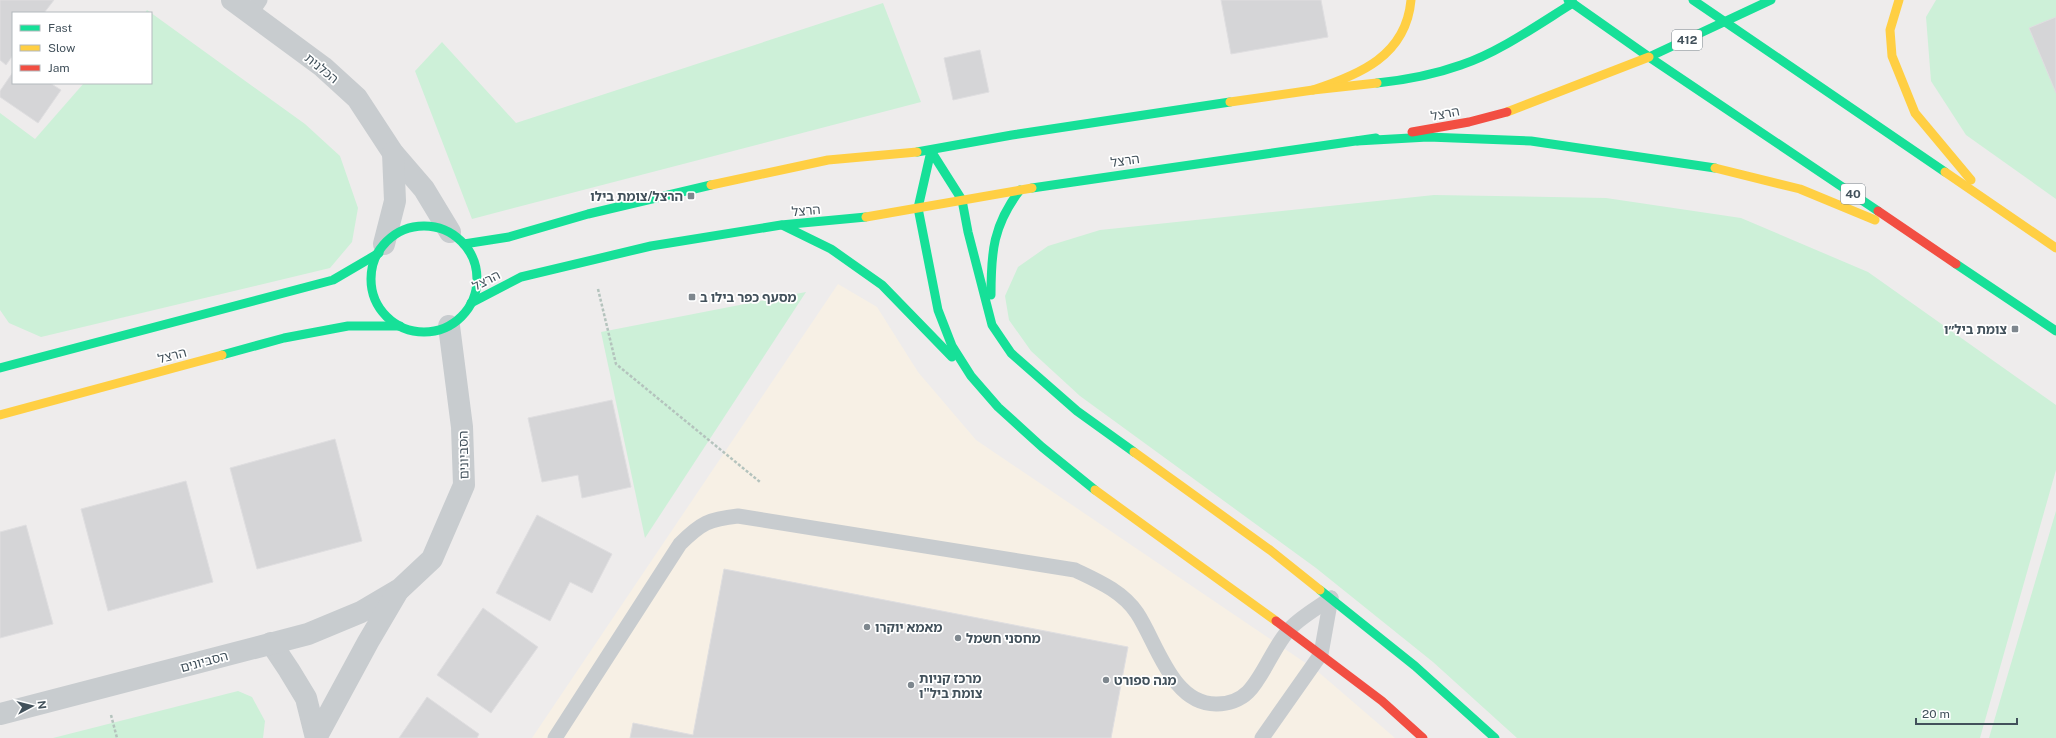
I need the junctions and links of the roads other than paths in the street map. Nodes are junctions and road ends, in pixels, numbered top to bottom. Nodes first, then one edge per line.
1 (232, 0) edge
2 (1411, 0) edge
3 (1693, 0) edge
4 (1771, 0) edge
5 (1899, 0) edge
6 (1574, 1) edge
7 (255, 6) edge
8 (1724, 23) junction
9 (1649, 57) junction
10 (1313, 90) junction
11 (1357, 141) junction
12 (931, 151) junction
13 (393, 153) junction
14 (1020, 190) junction
15 (962, 200) junction
16 (1994, 207) junction
17 (918, 208) junction
18 (781, 225) junction
19 (457, 238) junction
20 (1921, 240) junction
21 (381, 248) junction
22 (2056, 248) edge
23 (471, 303) junction
24 (992, 324) junction
25 (400, 326) junction
26 (449, 326) junction
27 (2056, 331) edge
28 (0, 368) edge
29 (971, 376) junction
30 (0, 415) edge
31 (400, 589) junction
32 (1331, 598) junction
33 (1288, 630) junction
34 (271, 644) junction
35 (1321, 654) junction
36 (0, 714) edge
37 (316, 738) edge
38 (555, 738) edge
39 (1262, 738) edge
40 (1423, 738) edge
41 (1495, 738) edge

1 - 7 street, הכלנית
2 - 10 main road
3 - 8 main road
4 - 8 main road, הרצל / 412
5 - 16 main road
6 - 9 main road, 40
6 - 10 main road
7 - 13 street, הכלנית
8 - 9 main road, הרצל / 412
8 - 16 main road
9 - 11 main road, הרצל
9 - 20 main road, 40
10 - 12 main road
11 - 14 main road, הרצל
11 - 20 main road
12 - 15 main road
12 - 17 main road
12 - 19 main road
13 - 19 street, הכלנית
13 - 21 street
14 - 15 main road, הרצל
14 - 24 main road
15 - 17 main road, הרצל
15 - 24 main road
16 - 22 main road
17 - 18 main road, הרצל
17 - 29 main road
18 - 23 main road, הרצל
18 - 29 main road
19 - 21 main road
19 - 23 main road
20 - 27 main road, 40
21 - 25 main road
21 - 28 main road
23 - 26 main road
24 - 32 main road
25 - 26 main road
25 - 30 main road, הרצל
26 - 31 street, הסביונים
29 - 33 main road
31 - 34 street, הסביונים
31 - 37 street, הסביונים
32 - 33 lane
32 - 35 lane
32 - 41 main road
33 - 35 main road
33 - 38 lane
34 - 36 street, הסביונים
34 - 37 street
35 - 39 lane
35 - 40 main road

